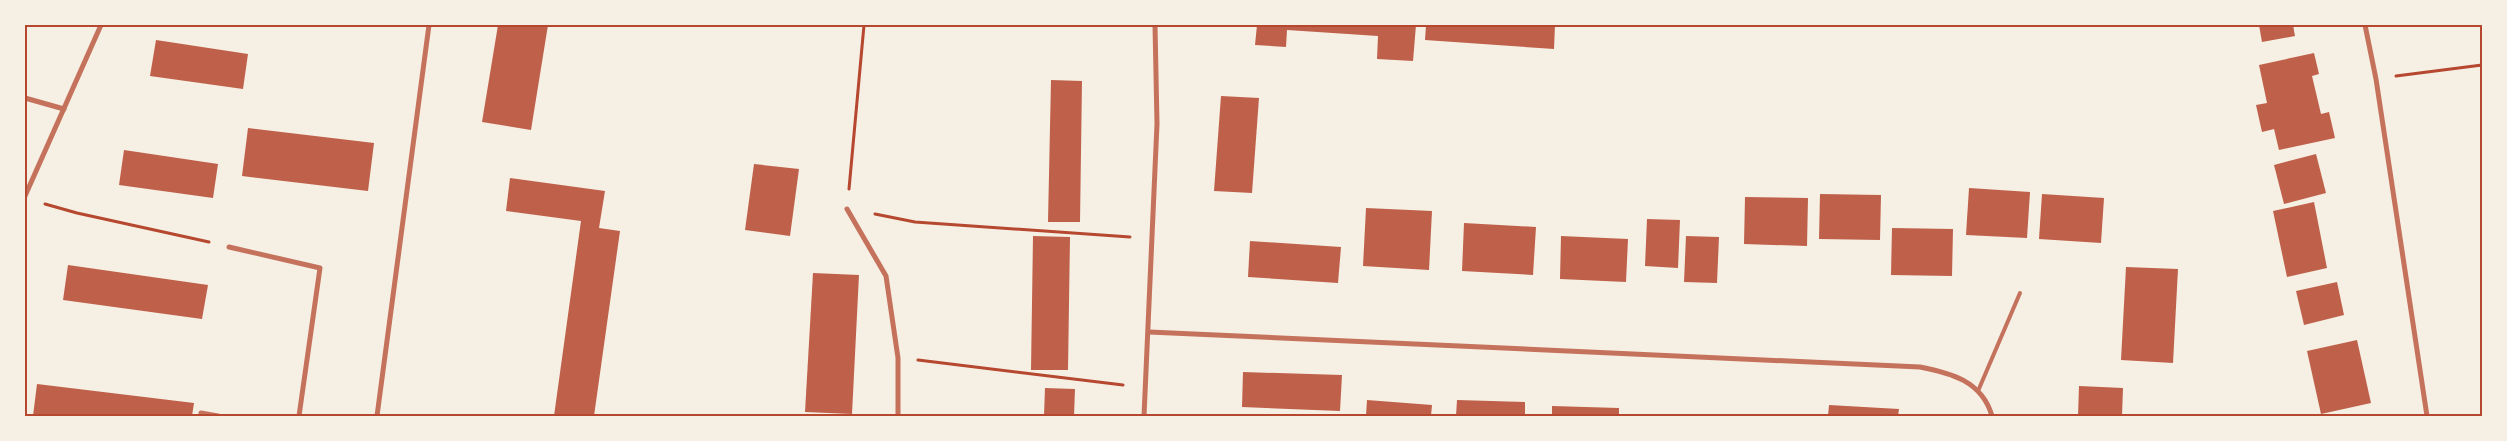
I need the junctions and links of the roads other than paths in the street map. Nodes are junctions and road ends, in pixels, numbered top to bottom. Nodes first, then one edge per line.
1 (101, 25) edge
2 (429, 25) edge
3 (1154, 25) edge
4 (2366, 25) edge
5 (25, 98) edge
6 (64, 109) junction
7 (25, 196) edge
8 (848, 209) road end
9 (229, 247) road end
10 (2020, 293) dead end
11 (1149, 332) junction
12 (1978, 391) junction
13 (201, 413) dead end
14 (218, 416) edge
15 (299, 416) edge
16 (377, 416) edge
17 (898, 416) edge
18 (1144, 416) edge
19 (1992, 416) edge
20 (2427, 416) edge

1 - 6 street
2 - 16 street
3 - 11 street
4 - 20 street
5 - 6 street
6 - 7 street
8 - 17 street
9 - 15 street
10 - 12 lane
11 - 12 street
11 - 18 street
12 - 19 street
13 - 14 street

